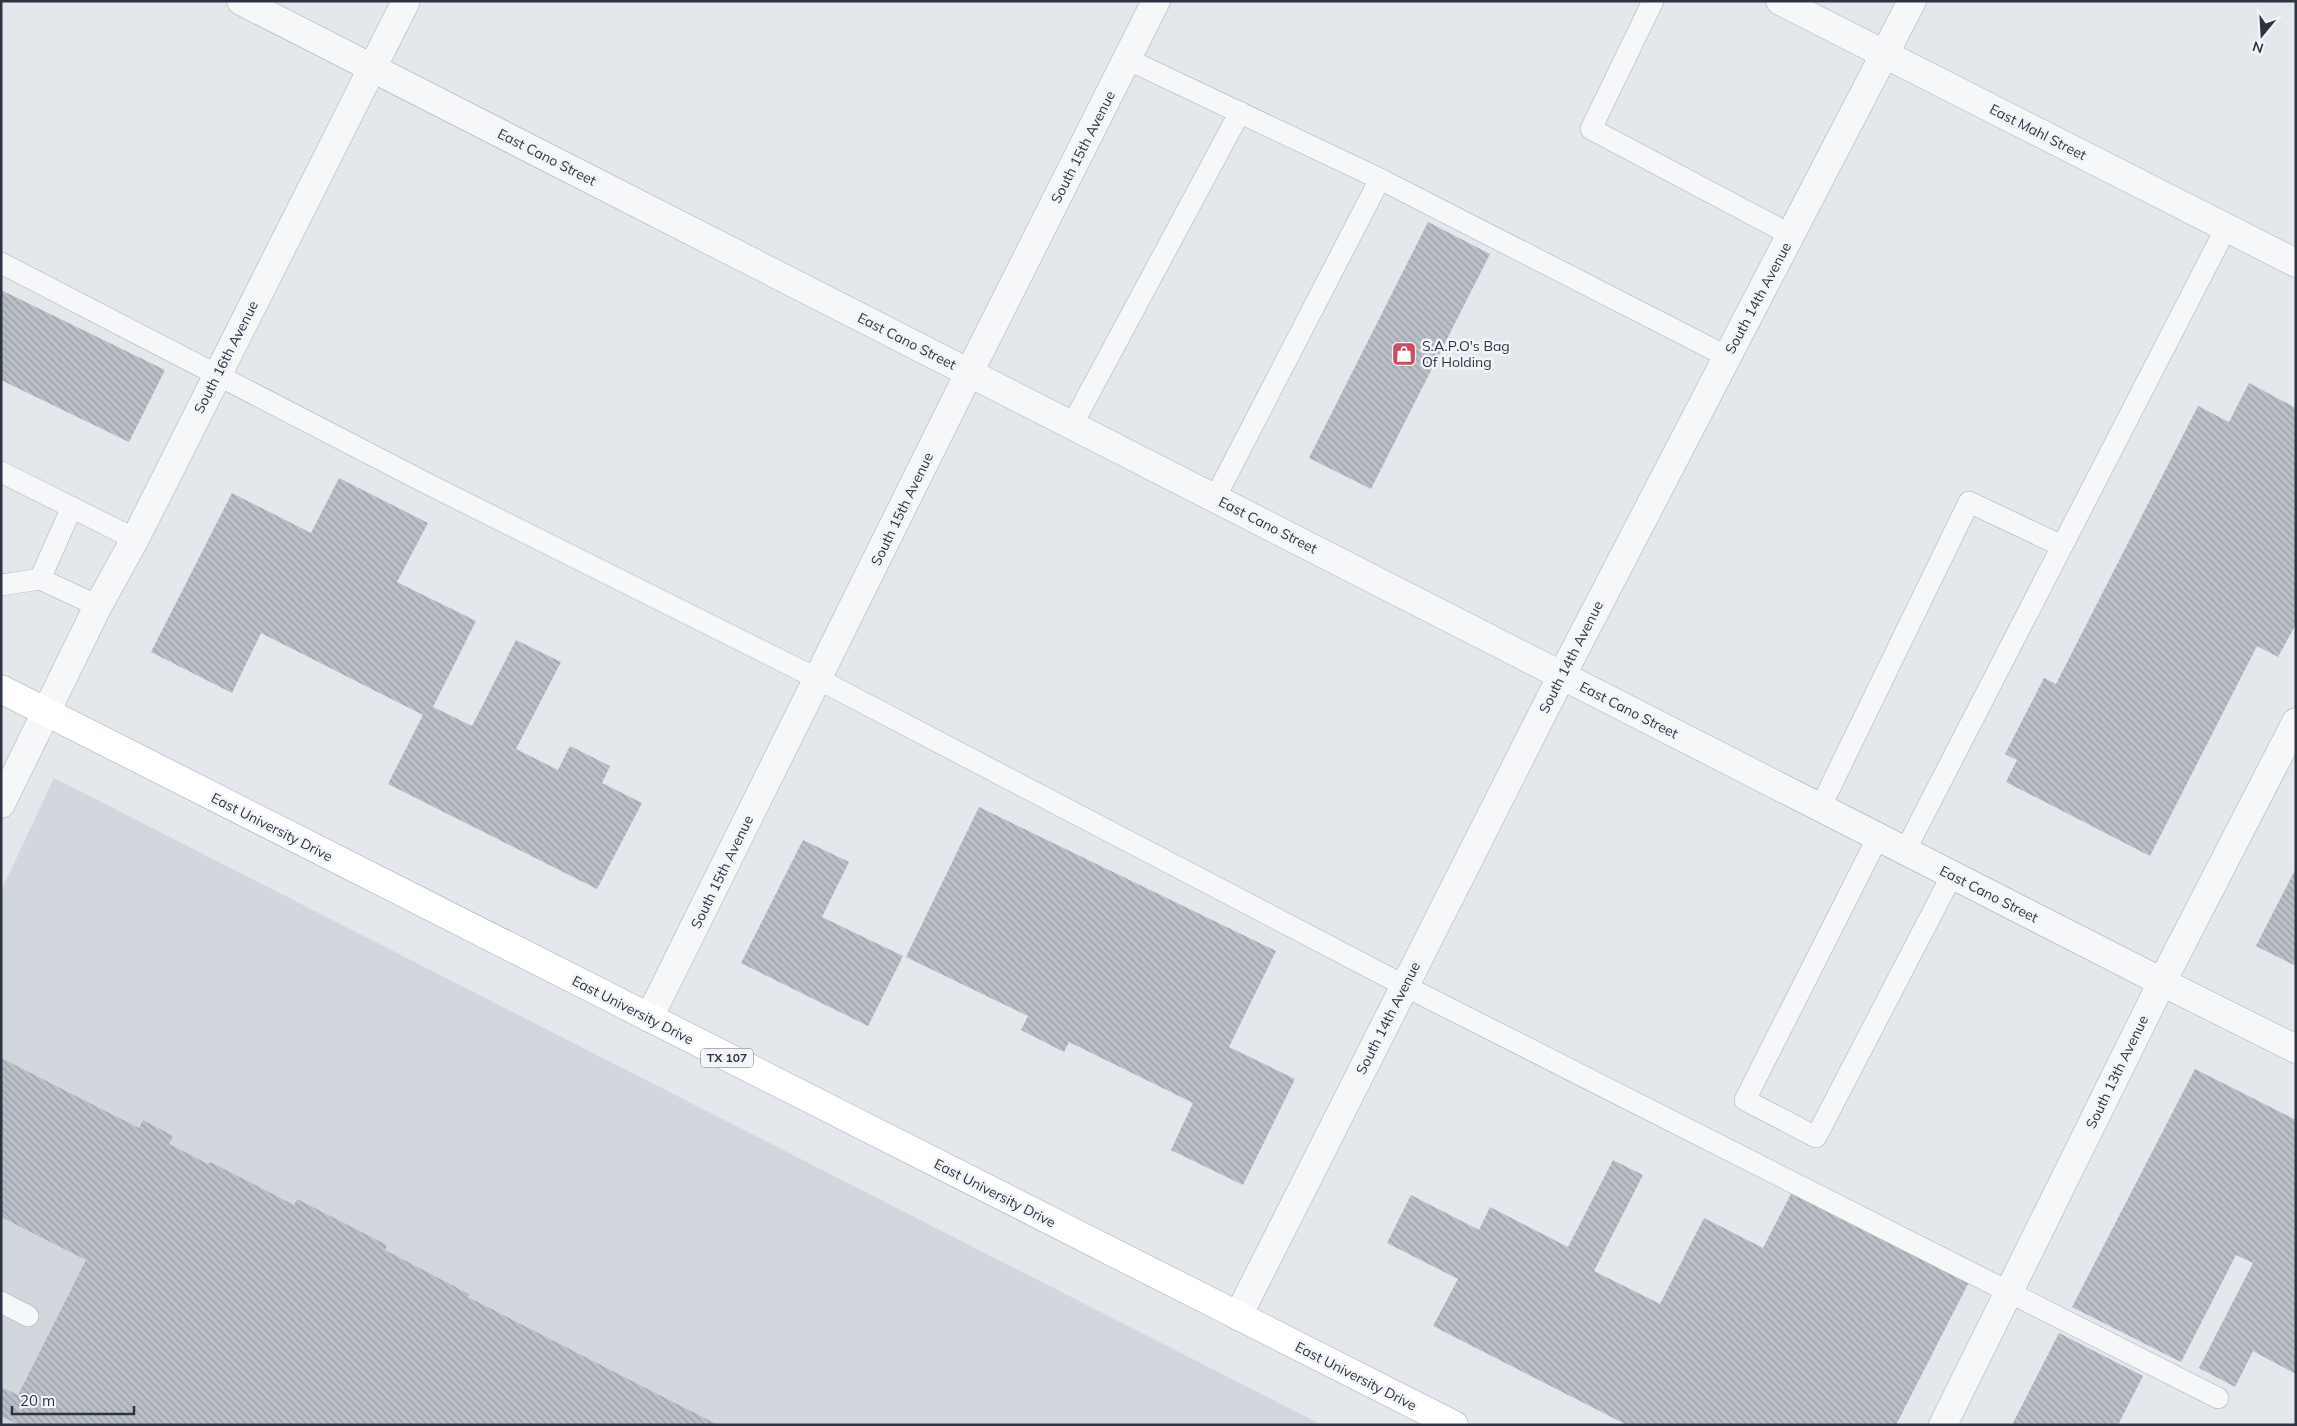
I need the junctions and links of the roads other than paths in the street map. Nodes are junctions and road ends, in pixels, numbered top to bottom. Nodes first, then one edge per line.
1 (241, 1) edge
2 (406, 1) edge
3 (1156, 1) edge
4 (1653, 1) edge
5 (1780, 1) edge
6 (1912, 1) edge
7 (1886, 55) junction
8 (1127, 59) junction
9 (372, 68) junction
10 (1240, 112) junction
11 (1380, 179) junction
12 (2226, 228) junction
13 (1791, 235) junction
14 (1, 263) edge
15 (2296, 264) edge
16 (1728, 356) junction
17 (969, 373) junction
18 (218, 374) junction
19 (1072, 426) junction
20 (1, 472) edge
21 (1215, 498) junction
22 (72, 507) junction
23 (135, 539) junction
24 (2062, 546) junction
25 (40, 579) junction
26 (1, 585) edge
27 (98, 606) junction
28 (1562, 675) junction
29 (818, 679) junction
30 (1, 689) edge
31 (47, 713) junction
32 (2296, 722) edge
33 (1, 804) edge
34 (1820, 808) junction
35 (1878, 837) junction
36 (1905, 851) junction
37 (1952, 875) junction
38 (2162, 982) junction
39 (1405, 986) junction
40 (649, 1018) junction
41 (2296, 1048) edge
42 (2008, 1292) junction
43 (1, 1302) edge
44 (28, 1316) dead end
45 (1238, 1316) junction
46 (2218, 1398) dead end
47 (1454, 1425) edge
48 (1943, 1425) edge

1 - 9 street, East Cano Street
2 - 9 street, South 16th Avenue
3 - 8 street, South 15th Avenue
4 - 13 lane
5 - 7 street, East Mahl Street
6 - 7 street, South 14th Avenue
7 - 12 street, East Mahl Street
7 - 13 street, South 14th Avenue
8 - 10 lane
8 - 17 street, South 15th Avenue
9 - 17 street, East Cano Street
9 - 18 street, South 16th Avenue
10 - 11 lane
10 - 19 lane
11 - 16 lane
11 - 21 lane
12 - 15 street, East Mahl Street
12 - 24 lane
13 - 16 street, South 14th Avenue
14 - 18 lane
16 - 28 street, South 14th Avenue
17 - 19 street, East Cano Street
17 - 29 street, South 15th Avenue
18 - 23 street, South 16th Avenue
18 - 29 lane
19 - 21 street, East Cano Street
20 - 22 lane
21 - 28 street, East Cano Street
22 - 23 lane
22 - 25 lane
23 - 27 street, South 16th Avenue
24 - 34 lane
24 - 36 lane
25 - 26 lane
25 - 27 lane
27 - 31 street, South 16th Avenue
28 - 34 street, East Cano Street
28 - 39 street, South 14th Avenue
29 - 39 lane
29 - 40 street, South 15th Avenue
30 - 31 main road, East University Drive / TX 107
31 - 33 street, South 16th Avenue
31 - 40 main road, East University Drive / TX 107
32 - 38 street, South 13th Avenue
34 - 35 street, East Cano Street
35 - 36 street, East Cano Street
35 - 37 lane
36 - 37 street, East Cano Street
37 - 38 street, East Cano Street
38 - 41 street, East Cano Street
38 - 42 street, South 13th Avenue
39 - 42 lane
39 - 45 street, South 14th Avenue
40 - 45 main road, East University Drive / TX 107
42 - 46 lane
42 - 48 street, South 13th Avenue
43 - 44 lane
45 - 47 main road, East University Drive / TX 107

